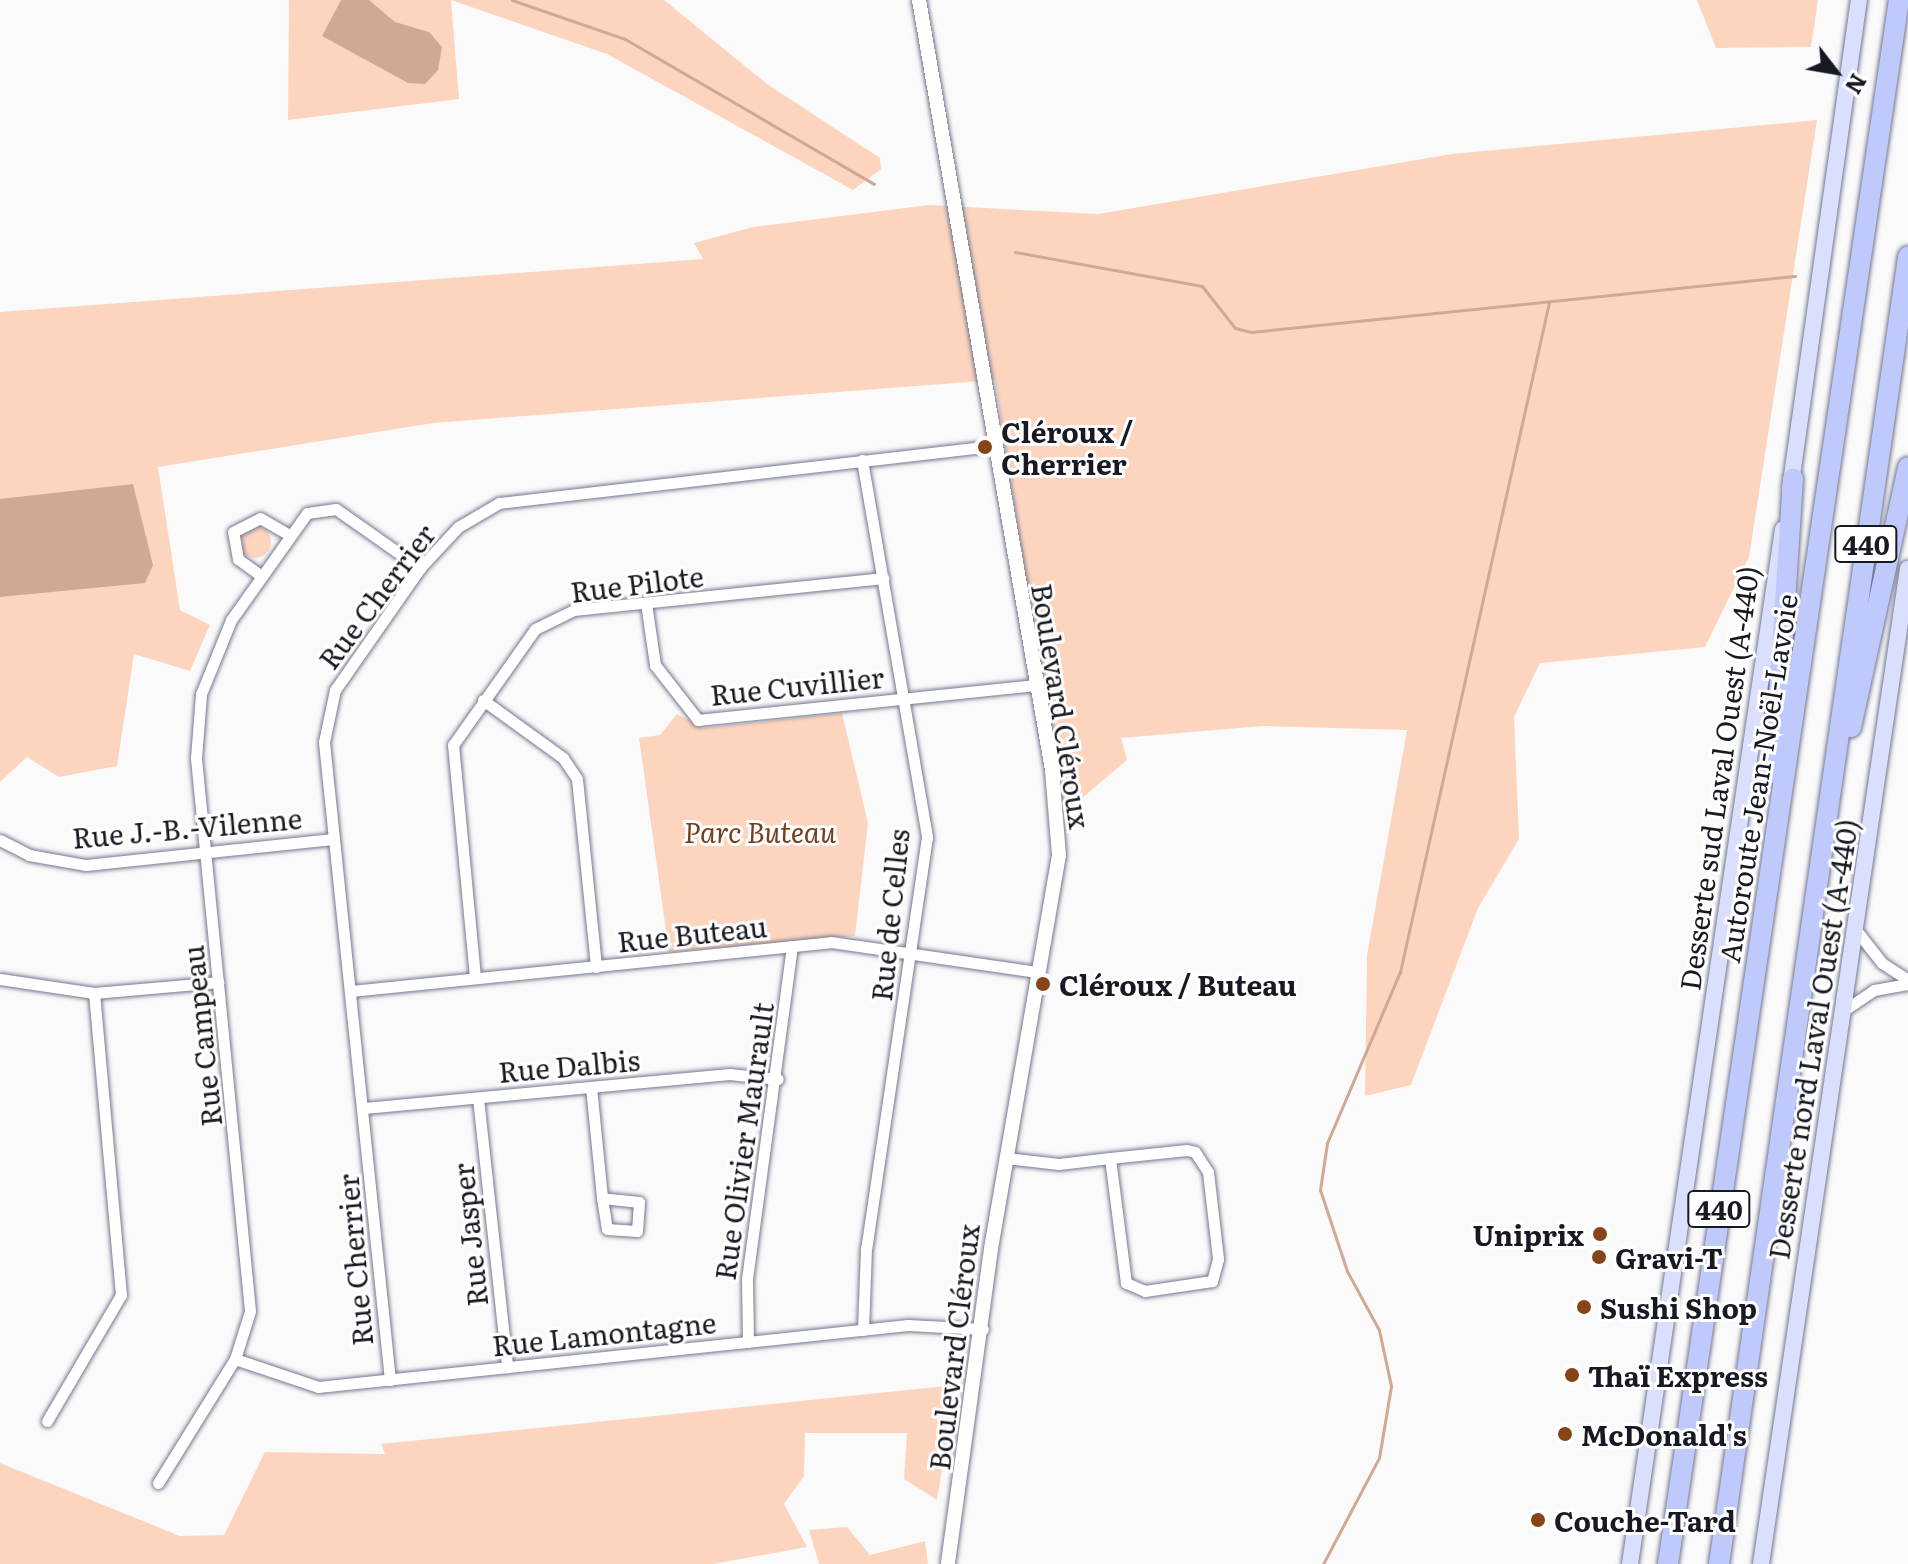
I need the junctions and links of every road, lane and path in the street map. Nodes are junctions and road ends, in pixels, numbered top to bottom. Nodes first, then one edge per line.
1 (919, 0) edge
2 (1859, 0) edge
3 (1889, 0) edge
4 (1899, 0) edge
5 (1884, 92) junction
6 (1908, 257) edge
7 (993, 446) junction
8 (862, 460) junction
9 (1908, 467) edge
10 (1793, 479) junction
11 (289, 535) junction
12 (420, 568) junction
13 (1908, 569) edge
14 (260, 575) junction
15 (883, 578) junction
16 (646, 603) junction
17 (1035, 685) junction
18 (905, 698) junction
19 (483, 700) junction
20 (1825, 831) junction
21 (333, 839) junction
22 (0, 840) edge
23 (207, 853) junction
24 (1856, 930) junction
25 (1759, 936) junction
26 (792, 946) junction
27 (912, 953) junction
28 (596, 967) junction
29 (1037, 972) junction
30 (475, 977) junction
31 (0, 979) edge
32 (219, 982) junction
33 (1908, 982) edge
34 (351, 991) junction
35 (94, 993) junction
36 (1843, 1011) junction
37 (778, 1079) junction
38 (591, 1087) junction
39 (478, 1098) junction
40 (364, 1108) junction
41 (1006, 1158) junction
42 (1110, 1158) junction
43 (602, 1198) dead end
44 (983, 1329) junction
45 (863, 1330) junction
46 (748, 1342) junction
47 (235, 1359) junction
48 (507, 1367) junction
49 (390, 1380) junction
50 (47, 1421) dead end
51 (158, 1483) dead end
52 (948, 1564) edge
53 (1630, 1564) edge
54 (1668, 1564) edge
55 (1719, 1564) edge
56 (1761, 1564) edge

1 - 7 street, Boulevard Cléroux
2 - 10 main road, Desserte sud Laval Ouest (A-440)
3 - 5 highway
4 - 5 highway, Autoroute Jean-Noël-Lavoie / 440
5 - 25 highway, Autoroute Jean-Noël-Lavoie / 440
6 - 20 highway, 440
7 - 8 street, Rue Cherrier
7 - 17 street, Boulevard Cléroux
8 - 12 street, Rue Cherrier
8 - 15 street, Rue de Celles
9 - 20 highway
10 - 25 highway
10 - 53 main road, Desserte sud Laval Ouest (A-440)
11 - 12 street, Rue Campeau
11 - 14 street, Rue Campeau
11 - 14 street
12 - 21 street, Rue Cherrier
13 - 24 main road, Desserte nord Laval Ouest (A-440)
14 - 23 street, Rue Campeau
15 - 16 street, Rue Pilote
15 - 18 street, Rue de Celles
16 - 18 street, Rue Cuvillier
16 - 19 street, Rue Pilote
17 - 18 street, Rue Cuvillier
17 - 29 street, Boulevard Cléroux
18 - 27 street, Rue de Celles
19 - 28 street
19 - 30 street, Rue Pilote
20 - 55 highway, 440
21 - 23 street, Rue J.-B.-Vilenne
21 - 34 street, Rue Cherrier
22 - 23 street, Rue J.-B.-Vilenne
23 - 32 street, Rue Campeau
24 - 33 street
24 - 36 main road, Desserte nord Laval Ouest (A-440)
25 - 54 highway, Autoroute Jean-Noël-Lavoie / 440
26 - 27 street, Rue Buteau
26 - 28 street, Rue Buteau
26 - 37 street, Rue Olivier Maurault
27 - 29 street, Rue Buteau
27 - 45 street, Rue de Celles
28 - 30 street, Rue Buteau
29 - 41 street, Boulevard Cléroux
30 - 34 street, Rue Buteau
31 - 35 street
32 - 35 street
32 - 47 street, Rue Campeau
33 - 36 street
34 - 40 street, Rue Cherrier
35 - 50 street
36 - 56 main road, Desserte nord Laval Ouest (A-440)
37 - 38 street, Rue Dalbis
37 - 46 street, Rue Olivier Maurault
38 - 39 street, Rue Dalbis
38 - 43 street
39 - 40 street, Rue Dalbis
39 - 48 street, Rue Jasper
40 - 49 street, Rue Cherrier
41 - 42 street
41 - 44 street, Boulevard Cléroux
42 - 42 street
44 - 45 street, Rue Lamontagne
44 - 52 street, Boulevard Cléroux
45 - 46 street, Rue Lamontagne
46 - 48 street, Rue Lamontagne
47 - 49 street, Rue Lamontagne
47 - 51 street, Rue Campeau
48 - 49 street, Rue Lamontagne

